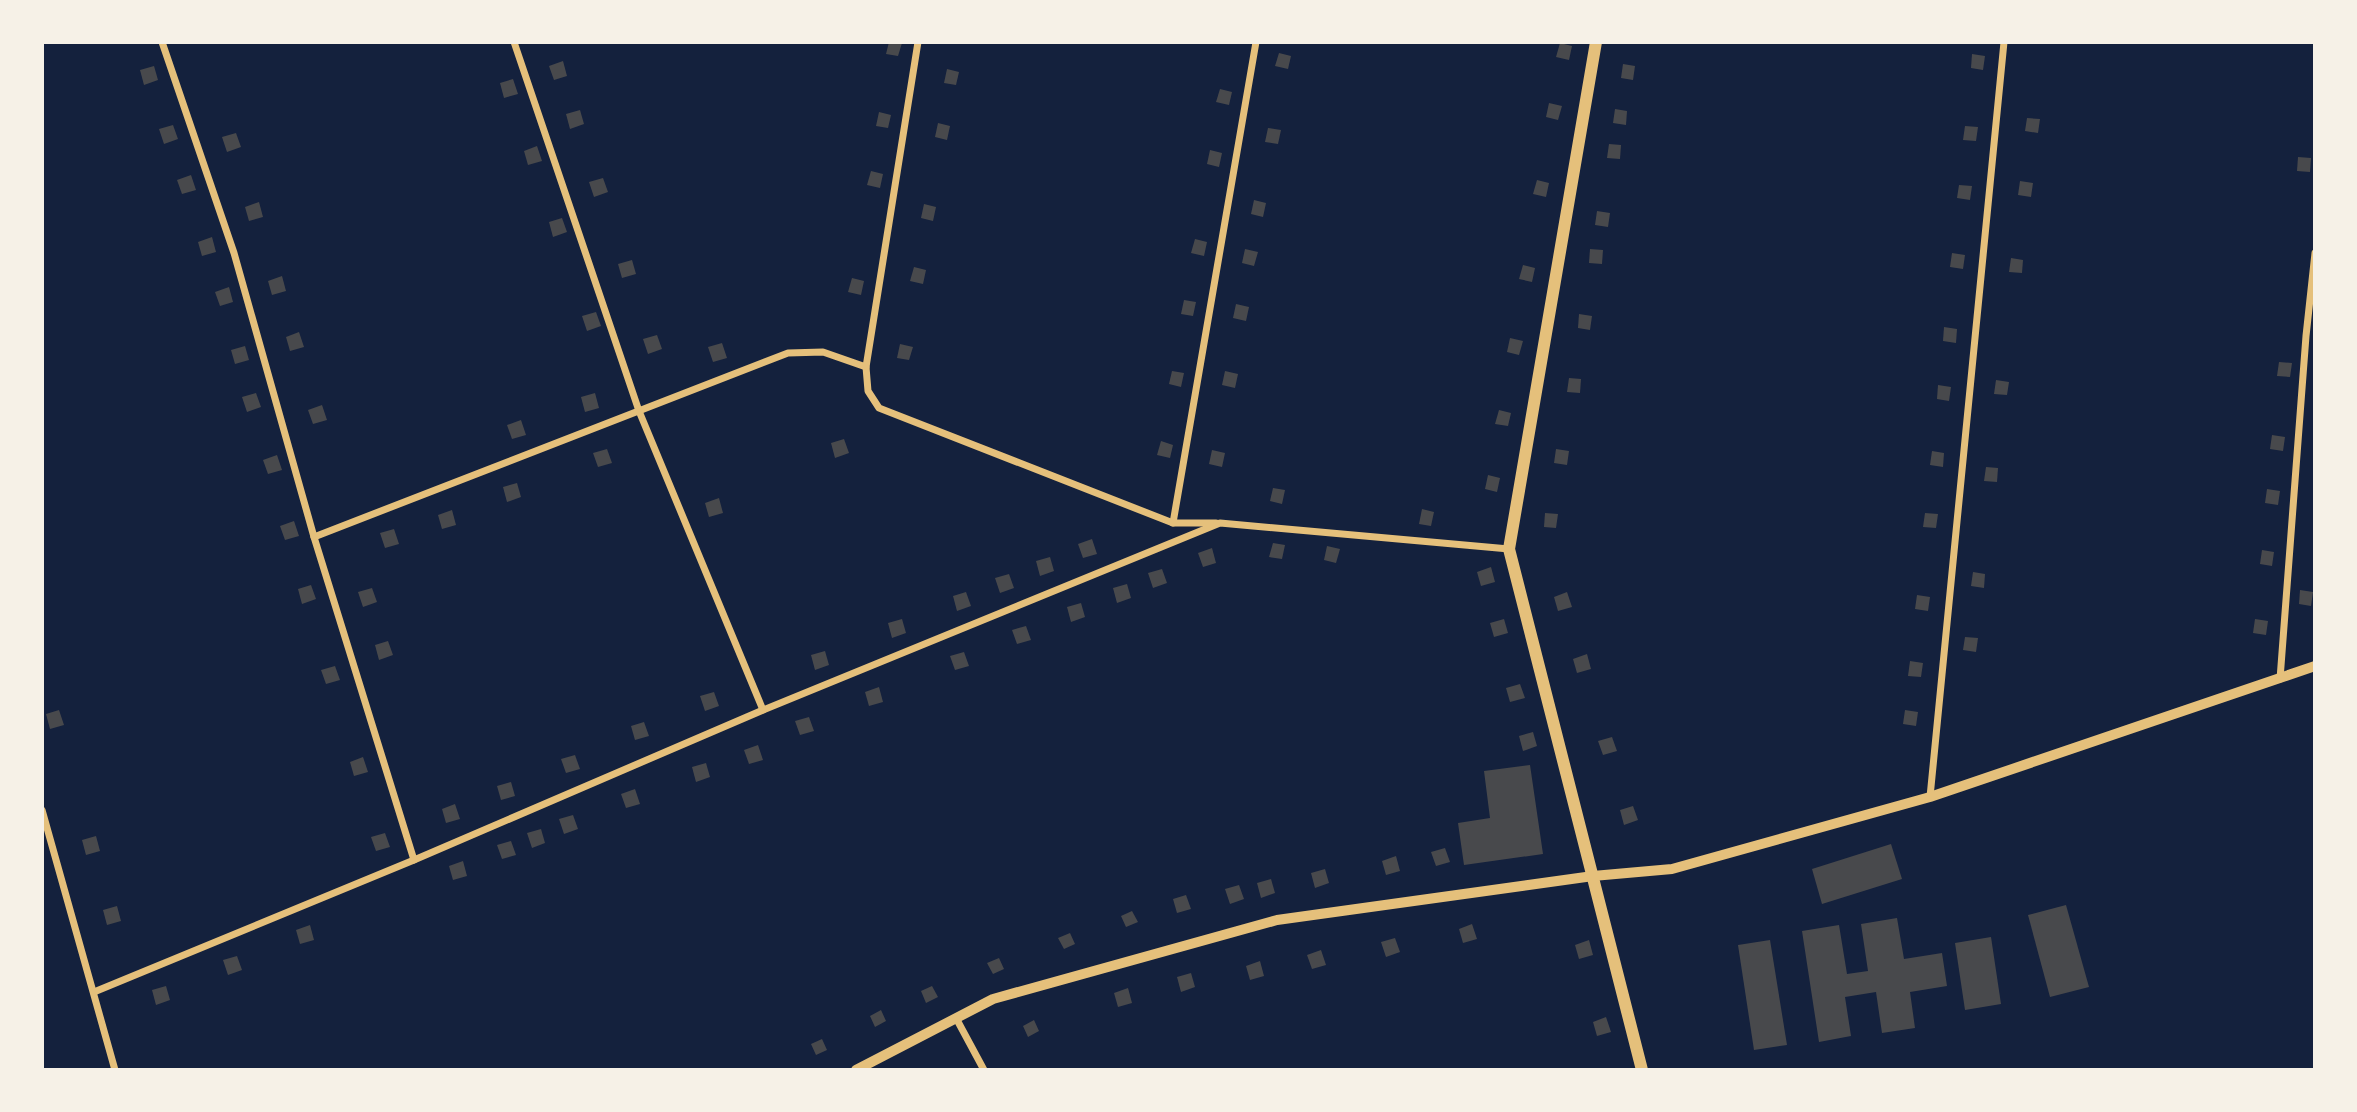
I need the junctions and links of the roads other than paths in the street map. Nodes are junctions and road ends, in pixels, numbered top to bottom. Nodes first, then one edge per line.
1 (162, 42) edge
2 (514, 42) edge
3 (918, 42) edge
4 (1256, 42) edge
5 (1596, 42) edge
6 (2004, 42) edge
7 (2315, 253) edge
8 (2312, 304) edge
9 (866, 367) junction
10 (639, 411) junction
11 (1173, 523) junction
12 (1220, 523) junction
13 (314, 537) junction
14 (1509, 549) junction
15 (2315, 666) edge
16 (2280, 679) junction
17 (763, 710) junction
18 (1930, 797) junction
19 (42, 810) edge
20 (414, 860) junction
21 (1593, 876) junction
22 (94, 992) junction
23 (956, 1018) junction
24 (115, 1070) edge
25 (856, 1070) edge
26 (984, 1070) edge
27 (1642, 1070) edge

1 - 13 street
2 - 10 street
3 - 9 street
4 - 11 street
5 - 14 main road
6 - 18 street
7 - 8 street
8 - 16 street
9 - 10 street
9 - 11 street
10 - 13 street
10 - 17 street
11 - 12 street
12 - 14 street
12 - 17 street
13 - 20 street
14 - 21 main road
15 - 16 street
16 - 18 street
17 - 20 street
18 - 21 street
19 - 22 street
20 - 22 street
21 - 23 street
21 - 27 main road
22 - 24 street
23 - 25 street
23 - 26 street

